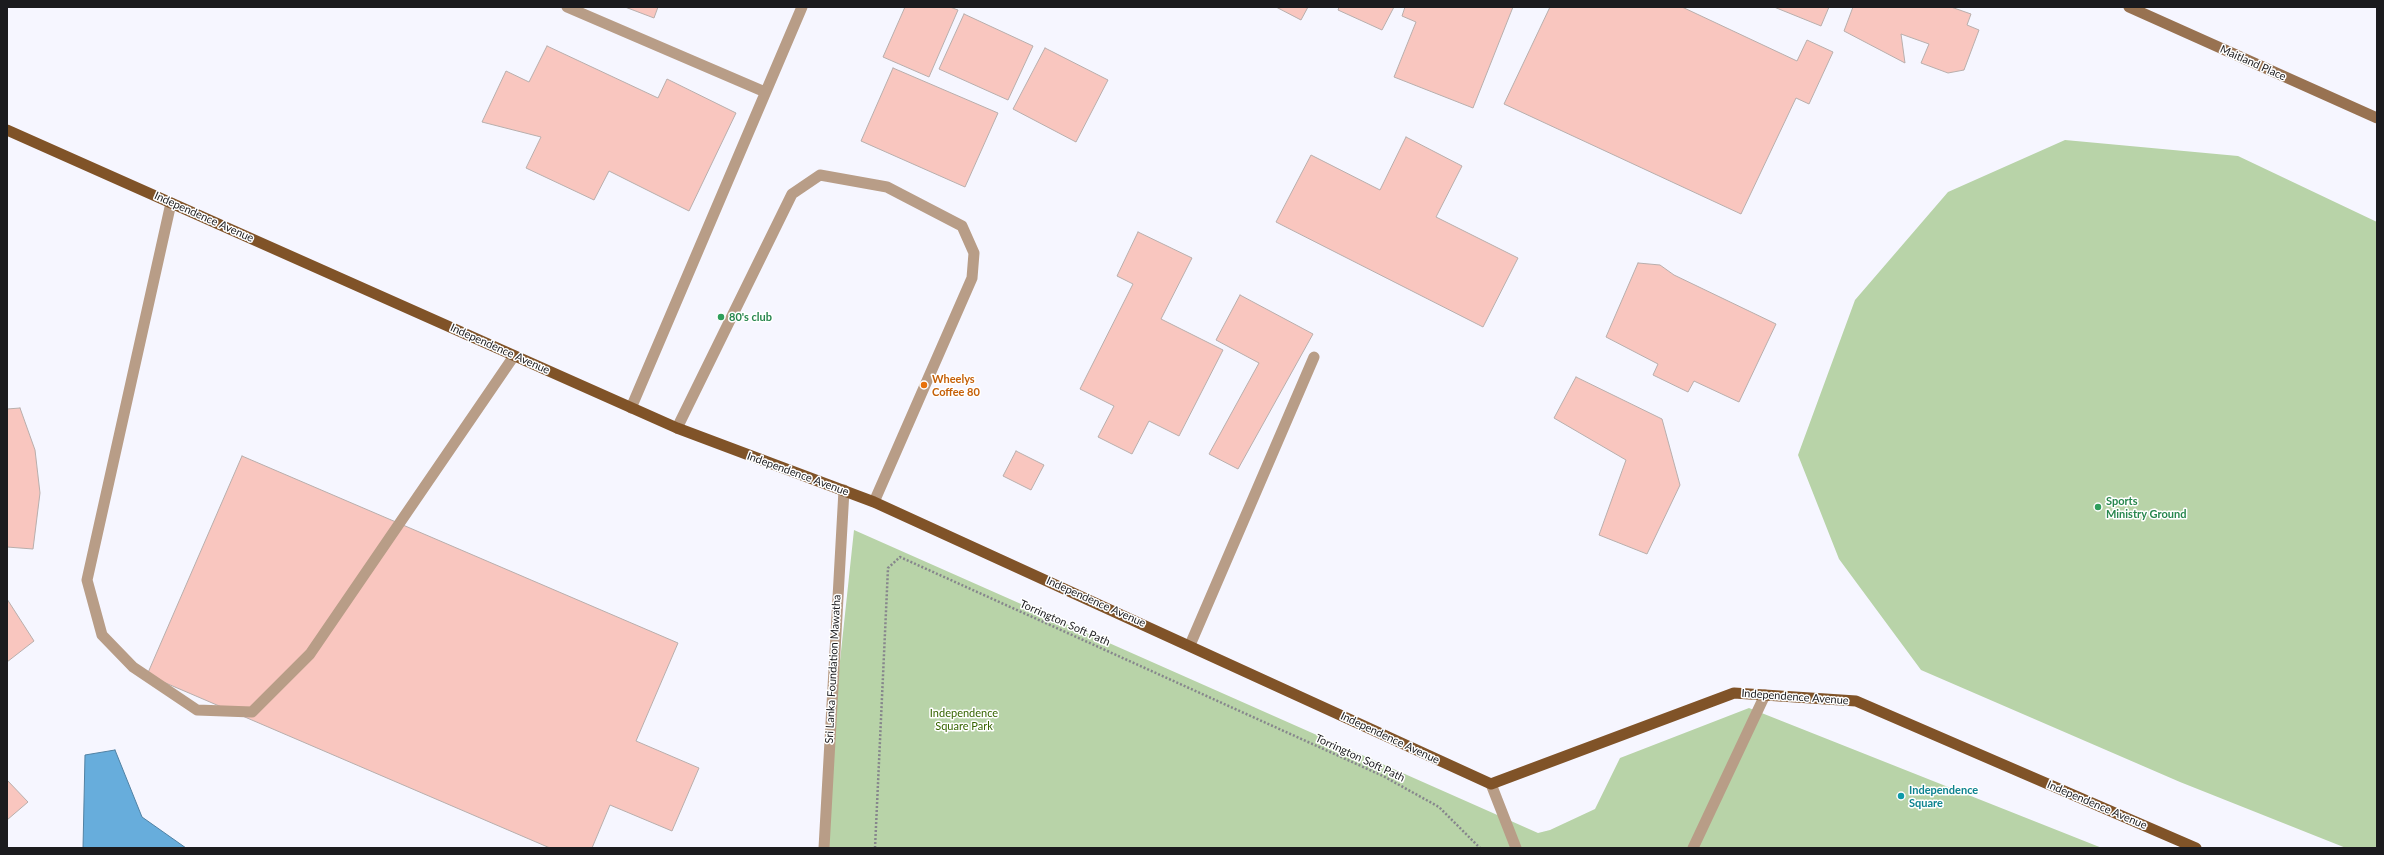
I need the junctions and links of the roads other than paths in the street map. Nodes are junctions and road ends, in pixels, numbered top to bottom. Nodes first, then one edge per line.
1 (567, 7) edge
2 (802, 7) edge
3 (2129, 7) edge
4 (765, 92) junction
5 (2377, 118) edge
6 (7, 130) edge
7 (171, 203) junction
8 (514, 356) junction
9 (1314, 357) dead end
10 (631, 408) junction
11 (677, 428) junction
12 (844, 490) junction
13 (874, 502) junction
14 (1190, 645) junction
15 (1765, 695) junction
16 (1491, 784) junction
17 (824, 848) edge
18 (1516, 848) edge
19 (1693, 848) edge
20 (2196, 848) edge

1 - 4 street
2 - 4 street
3 - 5 main road, Maitland Place
4 - 10 street
6 - 7 main road, Independence Avenue
7 - 8 main road, Independence Avenue
7 - 8 street
8 - 10 main road, Independence Avenue
9 - 14 street
10 - 11 main road, Independence Avenue
11 - 12 main road, Independence Avenue
11 - 13 street
12 - 13 main road, Independence Avenue
12 - 17 street, Sri Lanka Foundation Mawatha
13 - 14 main road, Independence Avenue
14 - 16 main road, Independence Avenue
15 - 16 main road, Independence Avenue
15 - 19 street
15 - 20 main road, Independence Avenue
16 - 18 street

